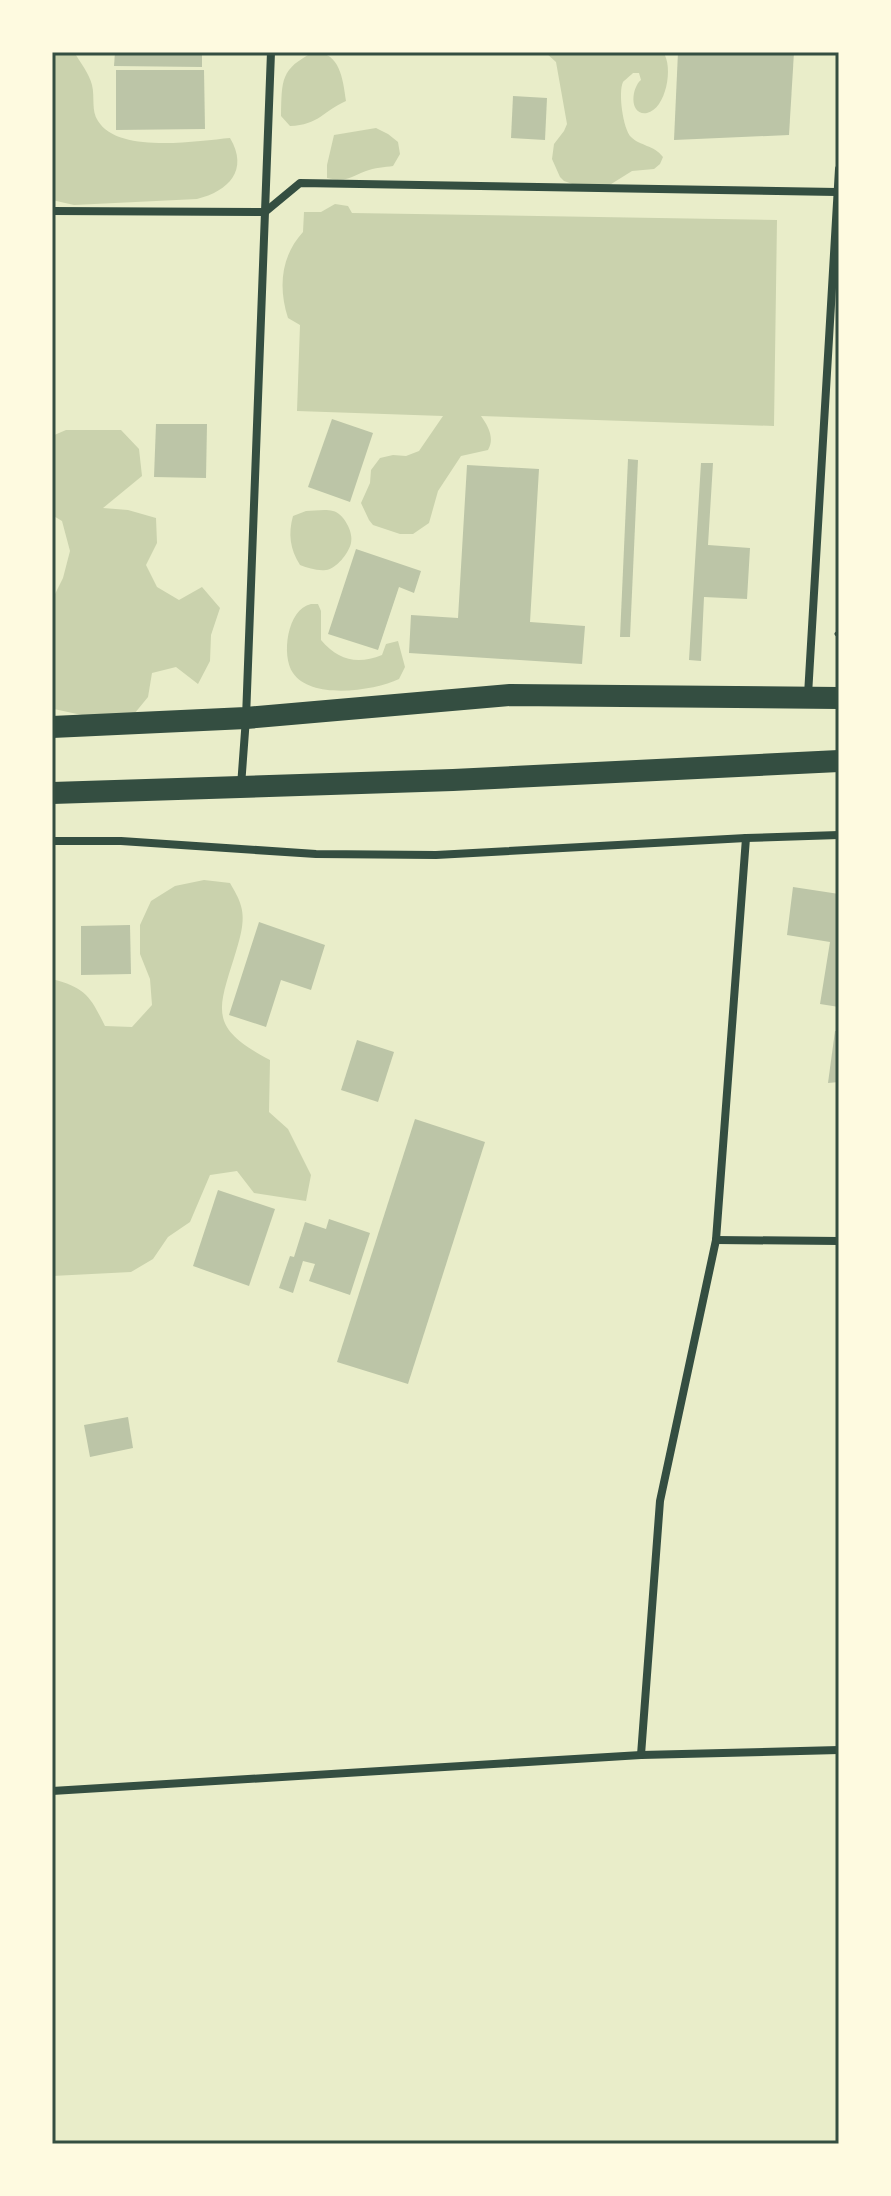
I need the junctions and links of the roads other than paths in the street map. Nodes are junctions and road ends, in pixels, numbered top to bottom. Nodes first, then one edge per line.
1 (271, 52) edge
2 (839, 169) edge
3 (837, 192) edge
4 (52, 211) edge
5 (265, 212) junction
6 (839, 698) edge
7 (807, 699) junction
8 (246, 718) junction
9 (52, 727) edge
10 (839, 761) edge
11 (241, 786) junction
12 (52, 793) edge
13 (839, 835) edge
14 (746, 838) junction
15 (52, 841) edge
16 (716, 1240) junction
17 (839, 1241) edge
18 (839, 1750) edge
19 (641, 1755) junction
20 (52, 1791) edge

1 - 5 street
2 - 3 street
3 - 5 street
3 - 7 street
4 - 5 street
5 - 8 street
6 - 7 highway
7 - 8 highway
8 - 9 highway
8 - 11 street
10 - 11 highway
11 - 12 highway
13 - 14 street
14 - 15 street
14 - 16 street
16 - 17 street
16 - 19 street
18 - 19 street
19 - 20 street

